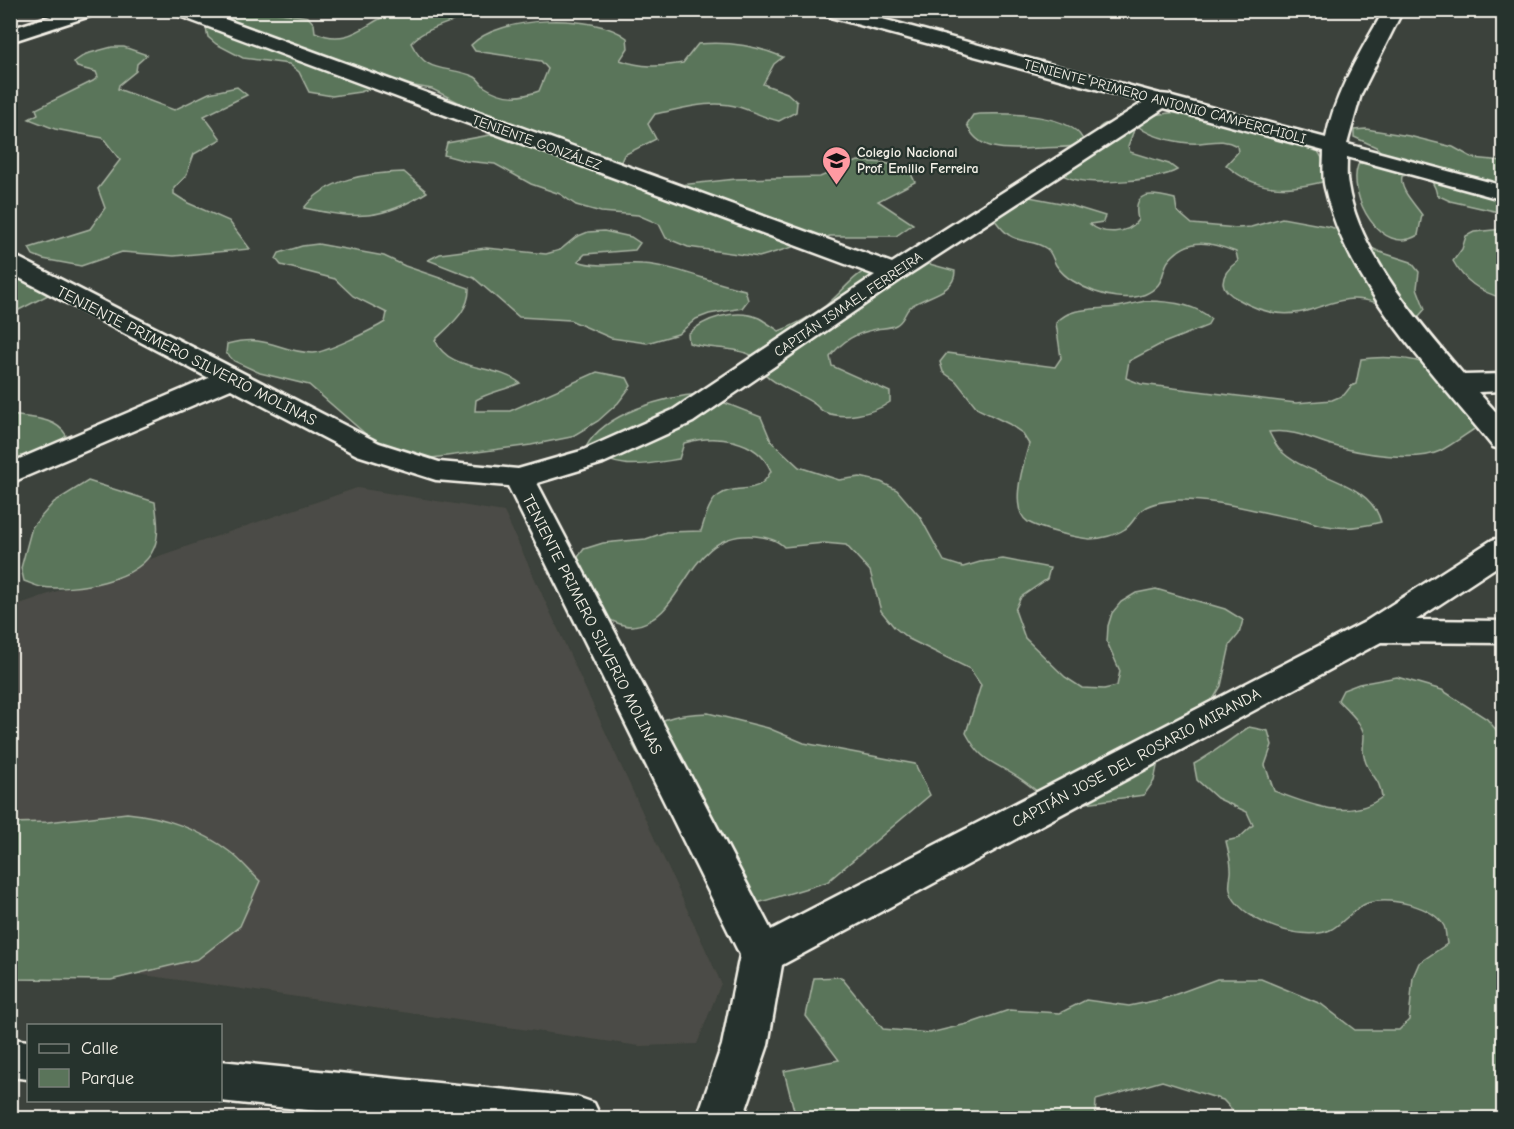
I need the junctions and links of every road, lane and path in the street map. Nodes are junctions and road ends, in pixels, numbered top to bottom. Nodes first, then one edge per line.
1 (89, 10) edge
2 (180, 10) edge
3 (826, 10) edge
4 (1395, 10) edge
5 (10, 36) edge
6 (1163, 99) junction
7 (1335, 148) junction
8 (1503, 193) edge
9 (10, 263) edge
10 (894, 273) junction
11 (232, 378) junction
12 (1503, 382) edge
13 (1458, 384) junction
14 (1503, 441) edge
15 (10, 474) edge
16 (519, 478) junction
17 (1503, 547) edge
18 (1375, 631) junction
19 (1503, 632) edge
20 (762, 955) junction
21 (10, 1058) edge
22 (27, 1060) edge
23 (222, 1081) edge
24 (577, 1119) edge
25 (720, 1119) edge

1 - 5 street
2 - 10 street, TENIENTE GONZÁLEZ
3 - 6 street, TENIENTE PRIMERO ANTONIO CAMPERCHIOLI
4 - 7 street
6 - 7 street, TENIENTE PRIMERO ANTONIO CAMPERCHIOLI
6 - 10 street, CAPITÁN ISMAEL FERREIRA
7 - 8 street, TENIENTE PRIMERO ANTONIO CAMPERCHIOLI
7 - 13 street
9 - 11 street, TENIENTE PRIMERO SILVERIO MOLINAS
10 - 16 street, CAPITÁN ISMAEL FERREIRA
11 - 15 street
11 - 16 street, TENIENTE PRIMERO SILVERIO MOLINAS
12 - 13 street
13 - 14 street
16 - 20 street, TENIENTE PRIMERO SILVERIO MOLINAS
17 - 18 street, CAPITÁN JOSE DEL ROSARIO MIRANDA
18 - 19 street
18 - 20 street, CAPITÁN JOSE DEL ROSARIO MIRANDA
20 - 25 street
21 - 22 street
23 - 24 street

